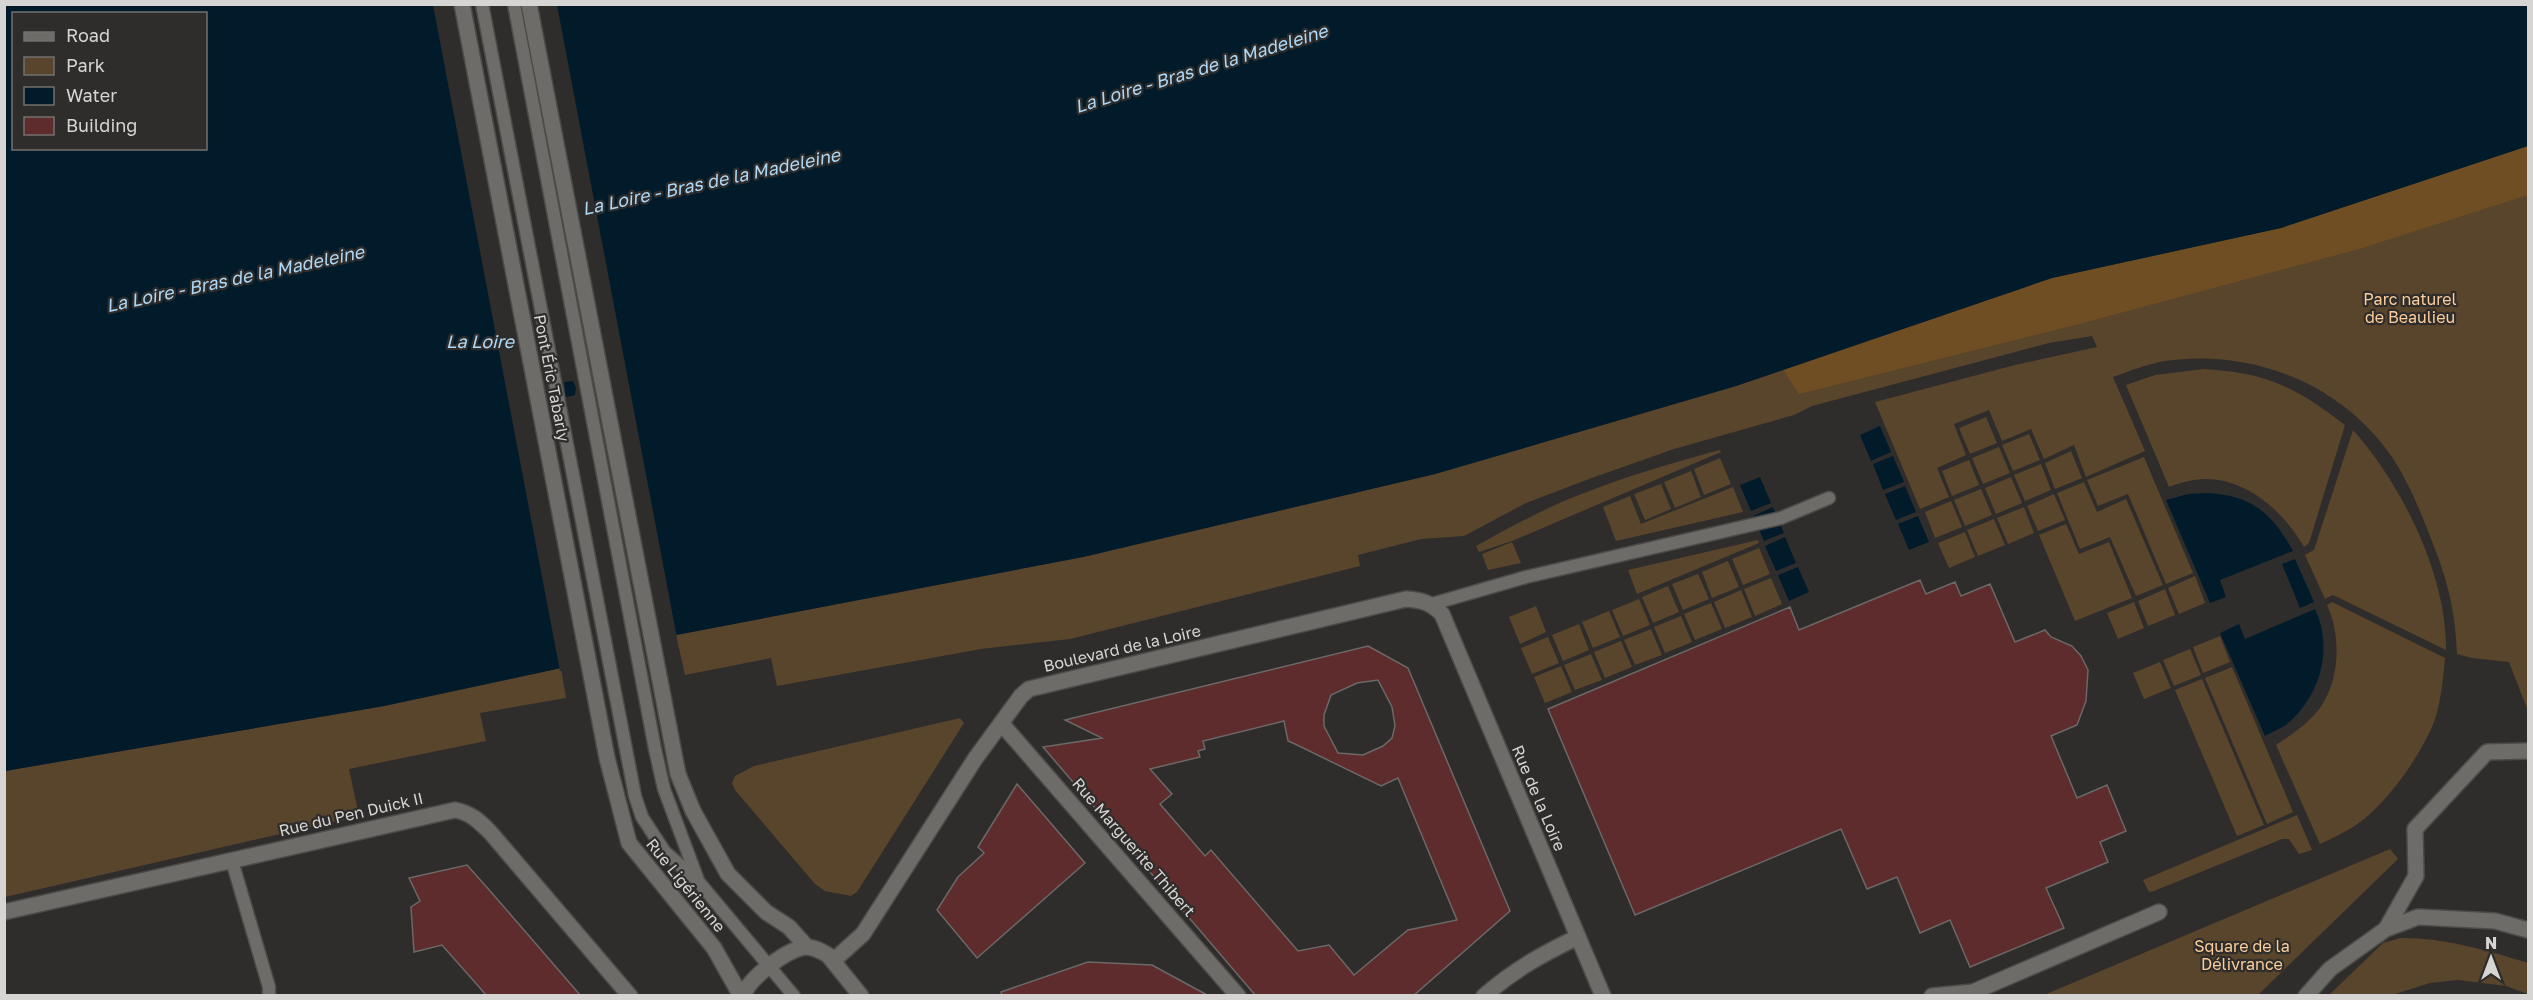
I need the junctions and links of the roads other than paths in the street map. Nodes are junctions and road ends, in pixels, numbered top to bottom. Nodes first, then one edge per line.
1 (462, 4) edge
2 (482, 4) edge
3 (514, 4) edge
4 (529, 4) edge
5 (1828, 498) dead end
6 (1437, 609) junction
7 (1001, 723) junction
8 (2529, 751) edge
9 (607, 758) joint
10 (232, 861) junction
11 (698, 881) junction
12 (4, 912) edge
13 (2159, 912) dead end
14 (2386, 929) junction
15 (2529, 930) edge
16 (1578, 937) junction
17 (807, 947) junction
18 (832, 961) junction
19 (770, 967) junction
20 (1975, 994) edge
21 (269, 996) edge
22 (630, 996) edge
23 (742, 996) edge
24 (794, 996) edge
25 (861, 996) edge
26 (1238, 996) edge
27 (1484, 996) edge
28 (1603, 996) edge
29 (1932, 996) edge
30 (2306, 996) edge

1 - 9 street, Pont Éric Tabarly
2 - 11 lane
3 - 11 lane
4 - 17 street
5 - 6 lane
6 - 7 street, Boulevard de la Loire
6 - 16 street, Rue de la Loire
7 - 18 street, Boulevard de la Loire
7 - 26 street, Rue Marguerite Thibert
8 - 14 street
9 - 23 street, Rue Ligérienne
10 - 12 street, Rue du Pen Duick II
10 - 21 lane
10 - 22 street, Rue du Pen Duick II
11 - 19 lane
13 - 20 street
14 - 15 street
14 - 30 street
16 - 27 street
16 - 28 street, Rue de la Loire
17 - 18 street
17 - 19 street
18 - 25 street
19 - 23 street
19 - 24 lane
20 - 29 street

